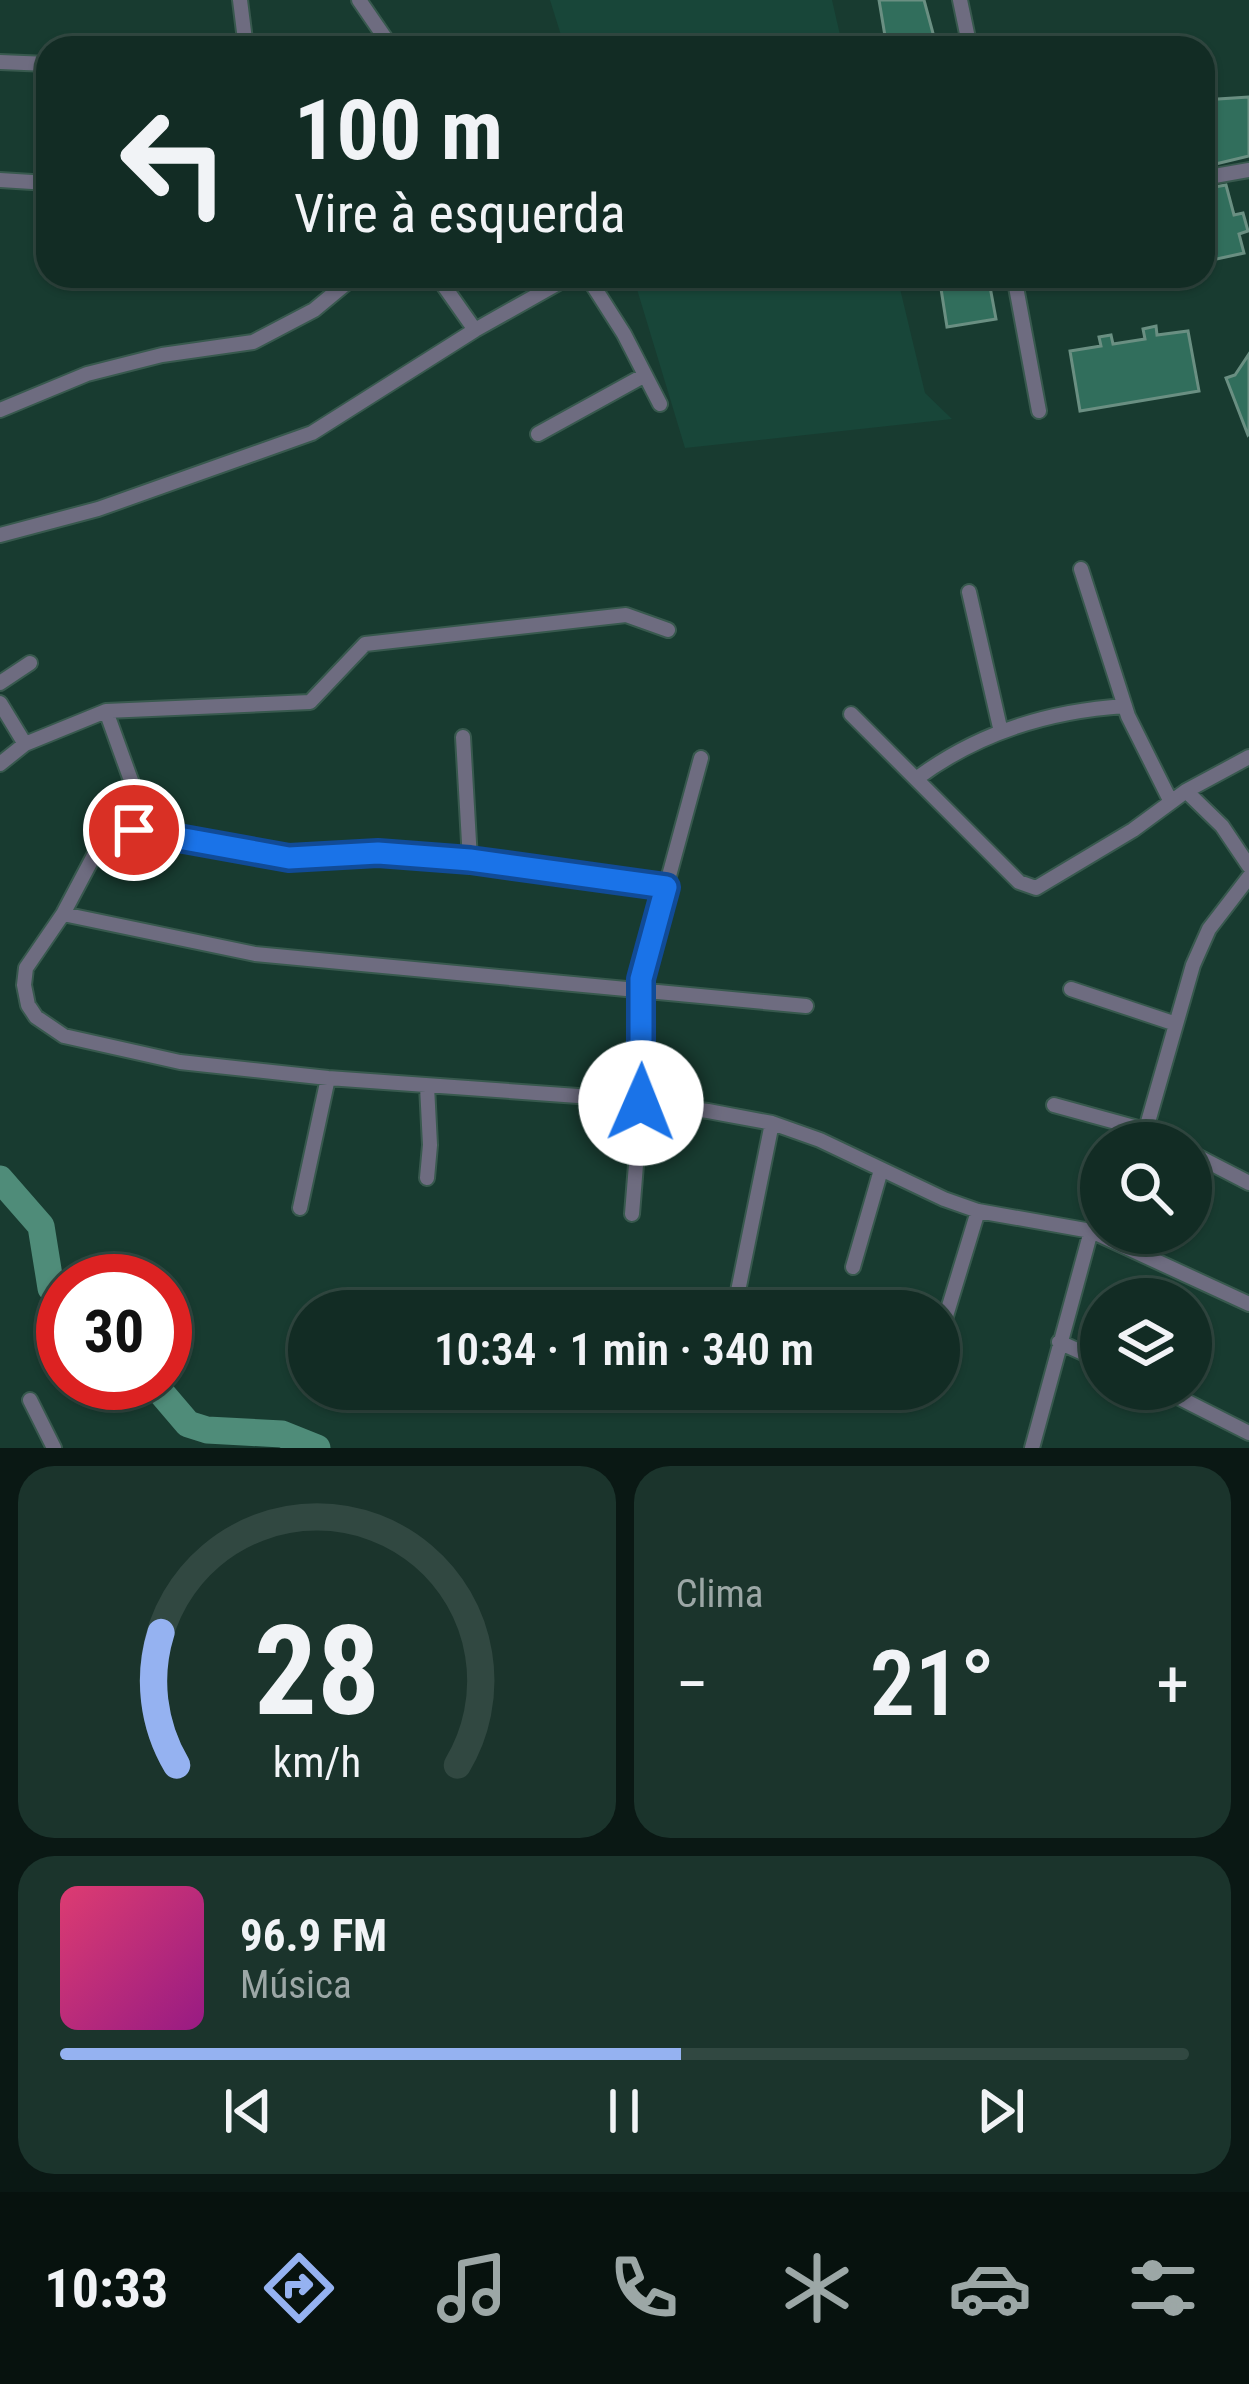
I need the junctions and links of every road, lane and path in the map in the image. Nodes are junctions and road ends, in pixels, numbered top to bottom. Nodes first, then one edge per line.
1 (241, 0) edge
2 (358, 0) edge
3 (960, 0) edge
4 (245, 36) edge
5 (384, 36) edge
6 (968, 36) edge
7 (0, 62) edge
8 (36, 64) edge
9 (1249, 170) edge
10 (1215, 176) edge
11 (0, 180) edge
12 (36, 182) edge
13 (339, 288) edge
14 (446, 288) edge
15 (551, 288) edge
16 (594, 288) edge
17 (1016, 288) edge
18 (476, 330) junction
19 (645, 375) junction
20 (660, 404) dead end
21 (0, 410) edge
22 (1039, 411) dead end
23 (538, 434) dead end
24 (0, 535) edge
25 (1081, 569) dead end
26 (970, 592) dead end
27 (668, 630) dead end
28 (30, 663) dead end
29 (0, 683) edge
30 (0, 703) edge
31 (1125, 706) junction
32 (106, 711) junction
33 (851, 714) dead end
34 (1001, 732) junction
35 (464, 737) dead end
36 (25, 745) junction
37 (1249, 757) edge
38 (701, 758) dead end
39 (0, 764) edge
40 (916, 779) junction
41 (1186, 791) junction
42 (1171, 802) junction
43 (150, 833) junction
44 (470, 860) junction
45 (1249, 866) edge
46 (1249, 877) edge
47 (666, 887) junction
48 (63, 914) junction
49 (642, 988) junction
50 (1071, 988) dead end
51 (806, 1006) dead end
52 (1176, 1024) junction
53 (328, 1078) junction
54 (427, 1086) junction
55 (641, 1103) junction
56 (1054, 1105) dead end
57 (1102, 1122) edge
58 (1148, 1122) edge
59 (772, 1124) junction
60 (1212, 1164) edge
61 (881, 1170) junction
62 (427, 1178) dead end
63 (1249, 1183) edge
64 (300, 1208) dead end
65 (977, 1211) junction
66 (632, 1214) dead end
67 (1080, 1229) edge
68 (1084, 1254) edge
69 (1150, 1254) edge
70 (853, 1267) dead end
71 (739, 1290) edge
72 (954, 1290) edge
73 (1249, 1304) edge
74 (1058, 1342) junction
75 (1080, 1352) edge
76 (30, 1400) dead end
77 (1204, 1410) edge
78 (1249, 1432) edge
79 (54, 1448) edge
80 (1033, 1448) edge

1 - 4 street
2 - 5 street
3 - 6 street
7 - 8 street
9 - 10 street
11 - 12 street
13 - 21 street
14 - 18 street
15 - 18 street
16 - 19 street
17 - 22 street
18 - 24 street
19 - 20 street
19 - 23 street
25 - 31 street
26 - 34 street
27 - 32 street
28 - 29 street
30 - 36 street
31 - 34 street
31 - 42 street
32 - 36 street
32 - 43 street
33 - 40 street
34 - 40 street
35 - 44 street
36 - 39 street
37 - 41 street
38 - 47 street
40 - 42 street
41 - 42 street
41 - 45 street
43 - 44 street
43 - 48 street
44 - 47 street
46 - 52 street
47 - 49 street
48 - 49 street
48 - 53 street
49 - 51 street
49 - 55 street
50 - 52 street
52 - 58 street
53 - 54 street
53 - 64 street
54 - 55 street
54 - 62 street
55 - 59 street
55 - 66 street
56 - 57 street
59 - 61 street
59 - 71 street
60 - 63 street
61 - 65 street
61 - 70 street
65 - 67 street
65 - 72 street
68 - 74 street
69 - 73 street
74 - 75 street
74 - 80 street
76 - 79 street
77 - 78 street

